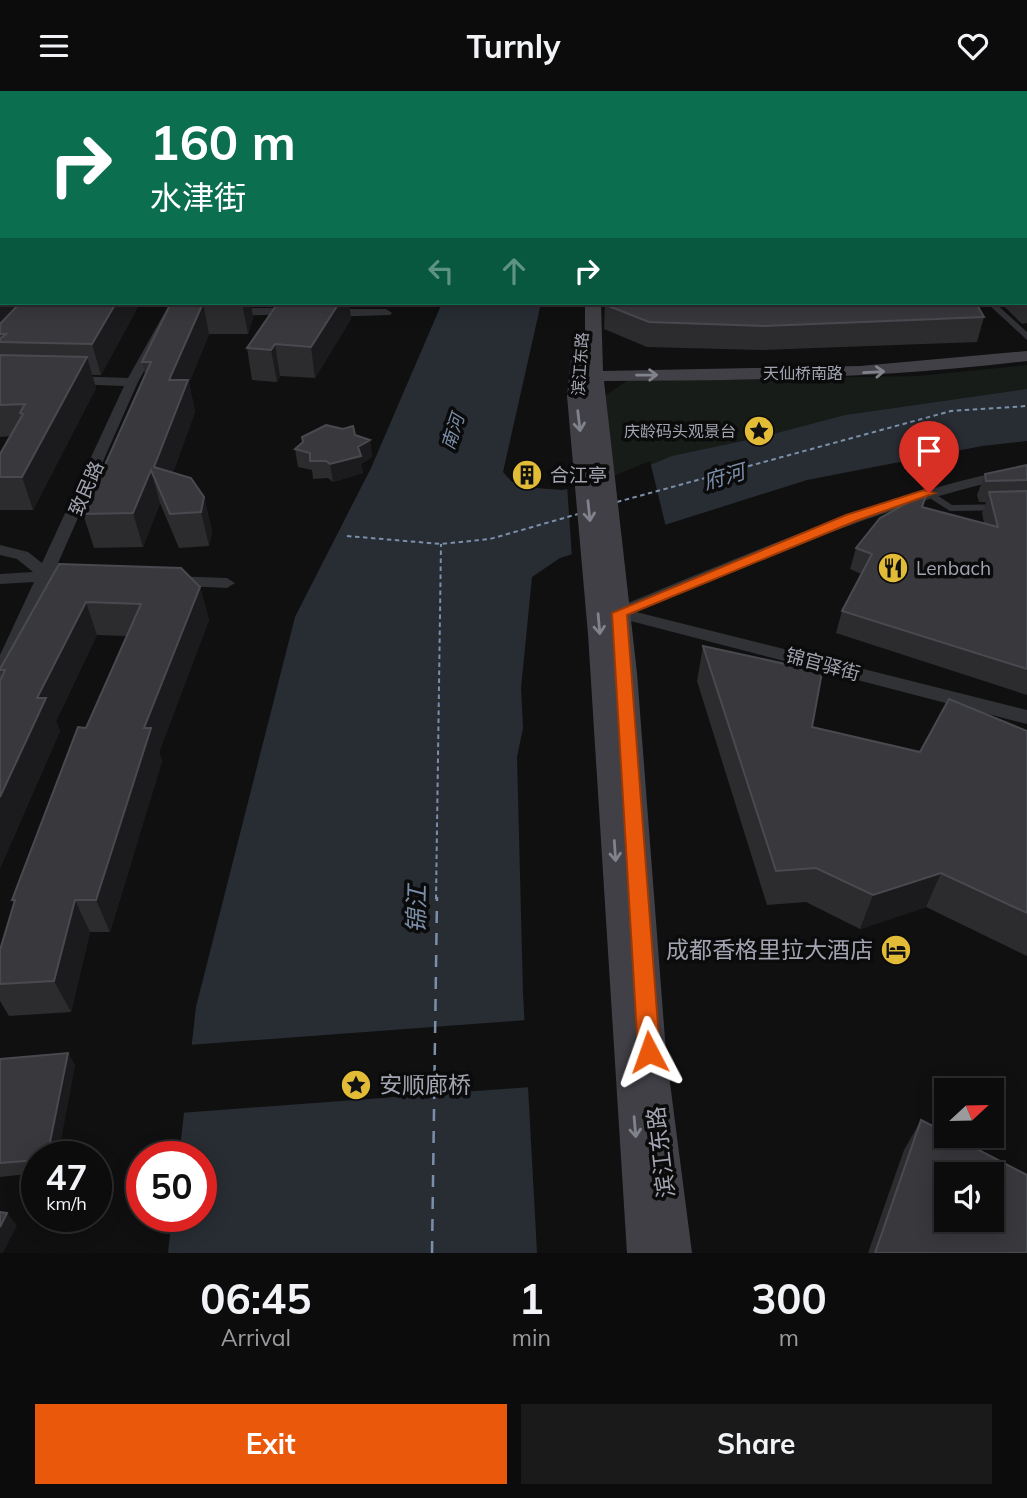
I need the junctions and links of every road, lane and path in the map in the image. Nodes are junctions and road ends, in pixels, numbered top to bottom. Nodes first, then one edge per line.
1 (585, 305) edge
2 (593, 305) edge
3 (993, 305) edge
4 (178, 309) edge
5 (212, 312) dead end
6 (386, 313) dead end
7 (1027, 337) edge
8 (1027, 356) edge
9 (586, 376) junction
10 (53, 380) edge
11 (132, 382) junction
12 (1027, 470) edge
13 (929, 493) junction
14 (1027, 507) edge
15 (0, 550) edge
16 (602, 553) junction
17 (48, 575) junction
18 (75, 576) edge
19 (0, 579) edge
20 (158, 580) edge
21 (227, 583) dead end
22 (619, 613) junction
23 (0, 674) edge
24 (1027, 717) edge
25 (646, 1253) edge
26 (673, 1253) edge

1 - 9 main road, 滨江东路
2 - 9 main road, 滨江东路
3 - 7 street
4 - 11 street, 致民路
5 - 6 street
9 -> 8 main road, 天仙桥南路
9 - 16 main road, 滨江东路
10 - 11 street
11 - 17 street, 致民路
12 - 13 street
13 - 14 street
13 - 22 street
15 - 17 street
16 - 22 main road, 滨江东路
16 -> 25 main road, 滨江东路
17 - 18 street
17 - 19 street
17 - 23 street, 致民路
20 - 21 street
22 - 24 street, 锦官驿街
22 - 26 main road, 滨江东路

